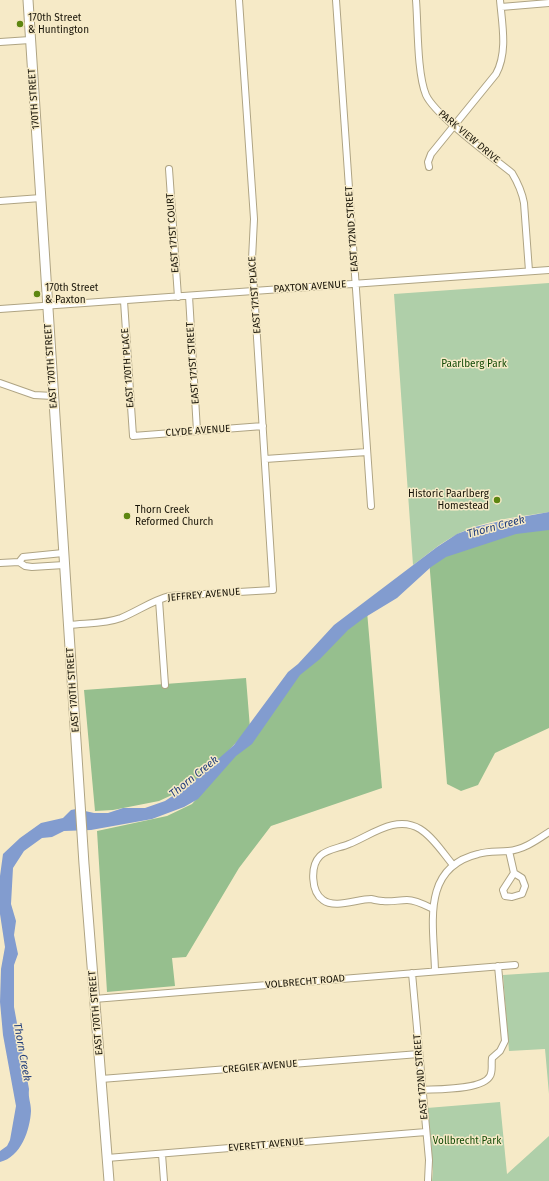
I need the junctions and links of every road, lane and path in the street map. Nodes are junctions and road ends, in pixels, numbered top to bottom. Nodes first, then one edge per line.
1 (28, 0) edge
2 (239, 0) edge
3 (336, 0) edge
4 (416, 0) edge
5 (500, 0) edge
6 (549, 3) edge
7 (501, 7) junction
8 (30, 40) junction
9 (0, 42) edge
10 (454, 125) junction
11 (429, 167) dead end
12 (169, 169) dead end
13 (41, 198) junction
14 (0, 201) edge
15 (549, 270) edge
16 (529, 271) junction
17 (356, 284) junction
18 (254, 291) junction
19 (178, 296) junction
20 (189, 296) junction
21 (124, 301) junction
22 (48, 306) junction
23 (0, 309) edge
24 (0, 383) edge
25 (53, 396) junction
26 (263, 426) junction
27 (197, 431) junction
28 (133, 436) joint
29 (367, 452) junction
30 (265, 459) junction
31 (371, 506) dead end
32 (64, 553) junction
33 (19, 562) junction
34 (0, 563) edge
35 (64, 565) junction
36 (273, 590) joint
37 (159, 600) junction
38 (68, 625) junction
39 (165, 685) dead end
40 (549, 832) edge
41 (509, 852) junction
42 (453, 865) junction
43 (514, 873) dead end
44 (433, 909) junction
45 (515, 965) dead end
46 (498, 966) junction
47 (435, 971) junction
48 (412, 973) junction
49 (94, 999) junction
50 (419, 1054) junction
51 (101, 1079) junction
52 (422, 1090) junction
53 (426, 1132) junction
54 (162, 1154) junction
55 (107, 1158) junction
56 (109, 1181) edge
57 (164, 1181) edge
58 (428, 1181) edge

1 - 8 street, 170TH STREET
2 - 18 street, EAST 171ST PLACE
3 - 17 street, EAST 172ND STREET
4 - 10 street, PARK VIEW DRIVE
5 - 7 street
6 - 7 street
7 - 10 street
8 - 9 street
8 - 13 street, 170TH STREET
10 - 11 street
10 - 16 street, PARK VIEW DRIVE
12 - 19 street, EAST 171ST COURT
13 - 14 street
13 - 22 street, EAST 170TH STREET
15 - 16 street, PAXTON AVENUE
16 - 17 street, PAXTON AVENUE
17 - 18 street, PAXTON AVENUE
17 - 29 street, EAST 172ND STREET
18 - 20 street, PAXTON AVENUE
18 - 26 street, EAST 171ST PLACE
19 - 20 street, PAXTON AVENUE
19 - 21 street, PAXTON AVENUE
20 - 27 street, EAST 171ST STREET
21 - 22 street, PAXTON AVENUE
21 - 28 street, EAST 170TH PLACE
22 - 23 street, PAXTON AVENUE
22 - 25 street, EAST 170TH STREET
24 - 25 street
25 - 32 street, EAST 170TH STREET
26 - 27 street, CLYDE AVENUE
26 - 30 street, EAST 171ST PLACE
27 - 28 street, CLYDE AVENUE
29 - 30 street
29 - 31 street, EAST 172ND STREET
30 - 36 street, EAST 171ST PLACE
32 - 33 street
32 - 35 street, EAST 170TH STREET
33 - 34 street
33 - 35 street
35 - 38 street, EAST 170TH STREET
36 - 37 street, JEFFREY AVENUE
37 - 38 street, JEFFREY AVENUE
37 - 39 street
38 - 49 street, EAST 170TH STREET
40 - 41 street
41 - 42 street
41 - 43 street
42 - 44 street
42 - 44 street
44 - 47 street
45 - 46 street, VOLBRECHT ROAD
46 - 47 street, VOLBRECHT ROAD
46 - 52 street
47 - 48 street, VOLBRECHT ROAD
48 - 49 street, VOLBRECHT ROAD
48 - 50 street, EAST 172ND STREET
49 - 51 street, EAST 170TH STREET
50 - 51 street, CREGIER AVENUE
50 - 52 street, EAST 172ND STREET
51 - 55 street, EAST 170TH STREET
52 - 53 street, EAST 172ND STREET
53 - 54 street, EVERETT AVENUE
53 - 58 street, EAST 172ND STREET
54 - 55 street, EVERETT AVENUE
54 - 57 street
55 - 56 street, EAST 170TH STREET

